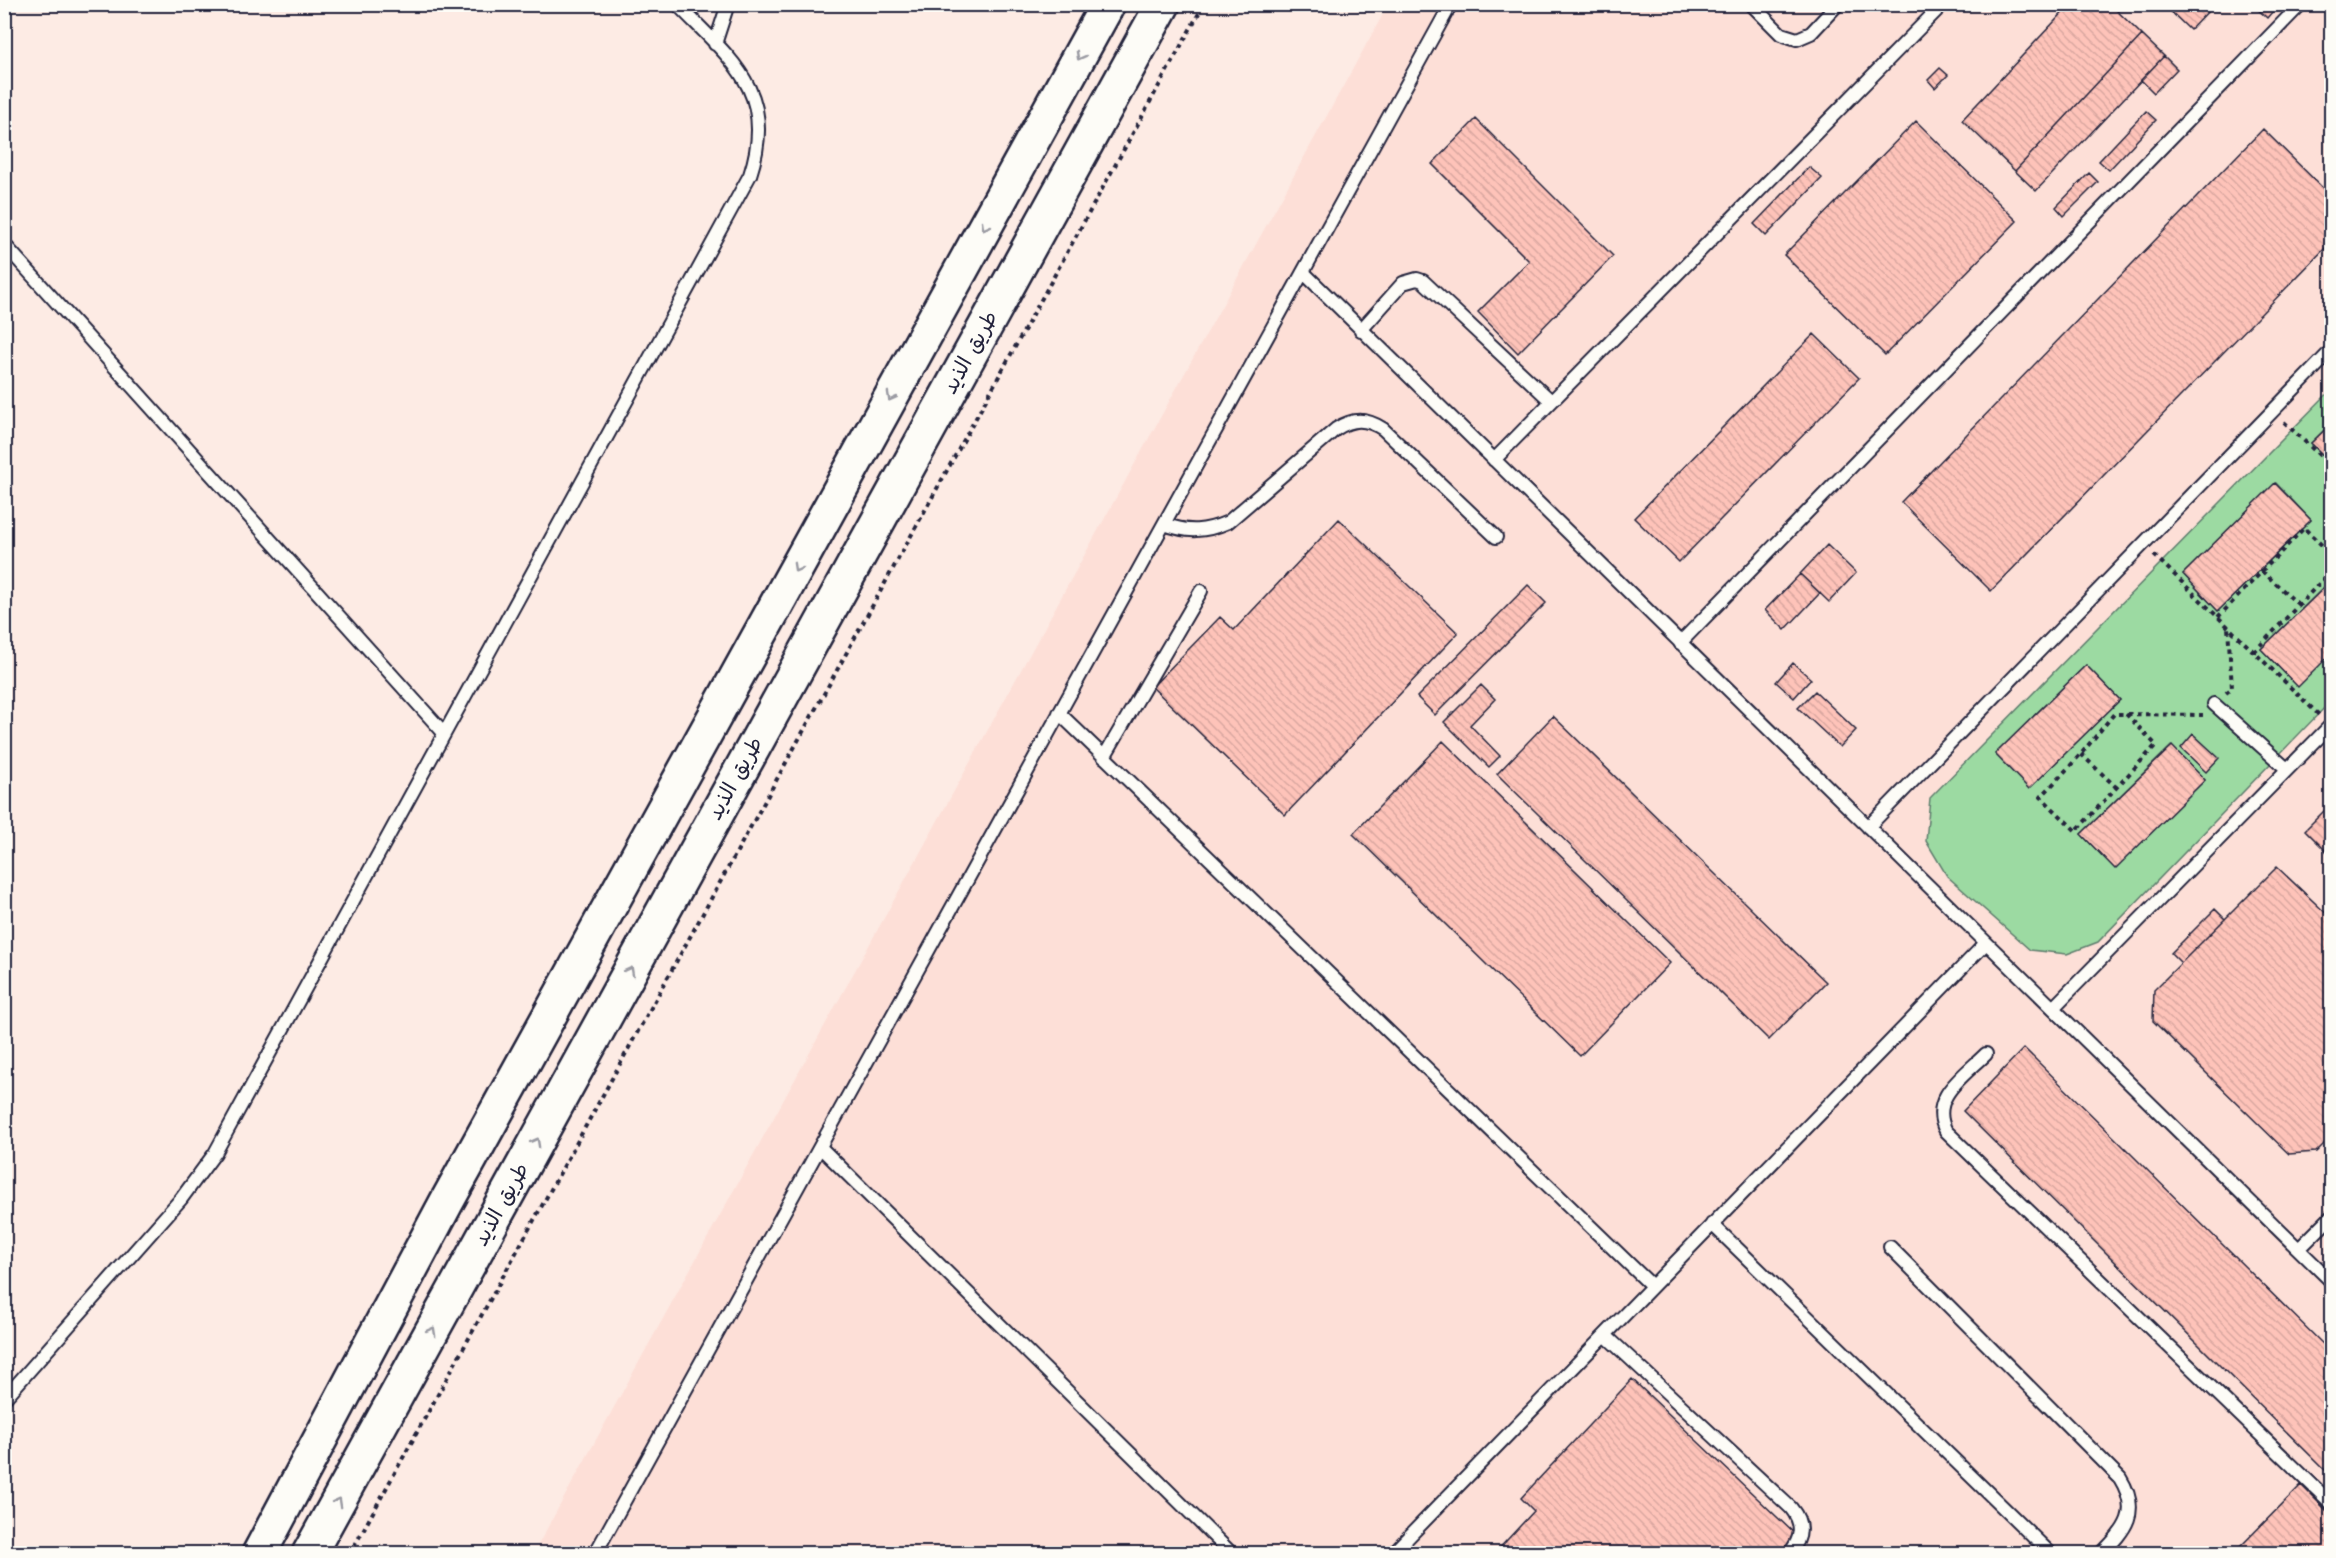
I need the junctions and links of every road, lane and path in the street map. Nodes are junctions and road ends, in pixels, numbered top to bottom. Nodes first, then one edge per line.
1 (677, 4) edge
2 (728, 4) edge
3 (1108, 4) edge
4 (1163, 4) edge
5 (1204, 4) edge
6 (1451, 4) edge
7 (1751, 4) edge
8 (1838, 4) edge
9 (1943, 4) edge
10 (2301, 4) edge
11 (715, 44) junction
12 (4, 244) edge
13 (1303, 272) junction
14 (1361, 330) junction
15 (2331, 350) edge
16 (1551, 402) junction
17 (2272, 411) junction
18 (1494, 460) junction
19 (2331, 467) edge
20 (1164, 524) junction
21 (1496, 537) dead end
22 (2143, 544) junction
23 (2331, 555) edge
24 (2331, 570) edge
25 (2262, 571) junction
26 (1201, 591) dead end
27 (2299, 605) junction
28 (2218, 617) junction
29 (2228, 627) junction
30 (1680, 643) junction
31 (2254, 652) junction
32 (2214, 704) junction
33 (1059, 713) junction
34 (2126, 714) junction
35 (2331, 725) edge
36 (444, 733) junction
37 (2081, 754) junction
38 (1104, 757) junction
39 (2287, 769) junction
40 (2117, 788) junction
41 (1868, 827) junction
42 (1986, 943) junction
43 (2053, 1008) junction
44 (1986, 1054) dead end
45 (820, 1147) junction
46 (2331, 1216) edge
47 (1712, 1224) junction
48 (1890, 1247) dead end
49 (2299, 1250) junction
50 (2331, 1281) edge
51 (1652, 1286) junction
52 (1605, 1335) junction
53 (4, 1399) edge
54 (2331, 1504) edge
55 (259, 1554) edge
56 (309, 1554) edge
57 (350, 1554) edge
58 (595, 1554) edge
59 (1232, 1554) edge
60 (1392, 1554) edge
61 (1789, 1554) edge
62 (2050, 1554) edge
63 (2101, 1554) edge

1 - 11 lane
2 - 11 lane
3 -> 55 highway
56 -> 4 highway, طريق الذيد
5 - 57 path
6 - 13 lane
7 - 8 lane
9 - 16 lane
10 - 30 lane
11 - 36 lane
12 - 36 lane
13 - 14 lane
13 - 20 lane
14 - 16 lane
14 - 18 lane
15 - 17 lane
16 - 18 lane
17 - 19 path
17 - 22 lane
18 - 30 lane
20 - 21 lane
20 - 33 lane
22 - 28 path
22 - 41 lane
23 - 25 path
24 - 27 path
25 - 27 path
25 - 28 path
26 - 38 lane
27 - 31 path
28 - 29 path
29 - 31 path
29 - 32 path
30 - 41 lane
31 - 35 path
32 - 34 path
32 - 39 lane
33 - 38 lane
33 - 45 lane
34 - 37 path
34 - 40 path
35 - 39 lane
36 - 53 lane
37 - 40 path
37 - 40 path
38 - 51 lane
39 - 43 lane
41 - 42 lane
42 - 43 lane
42 - 47 lane
43 - 49 lane
44 - 54 lane
45 - 58 lane
45 - 59 lane
46 - 49 lane
47 - 51 lane
47 - 62 lane
48 - 63 lane
49 - 50 lane
51 - 52 lane
52 - 60 lane
52 - 61 lane

